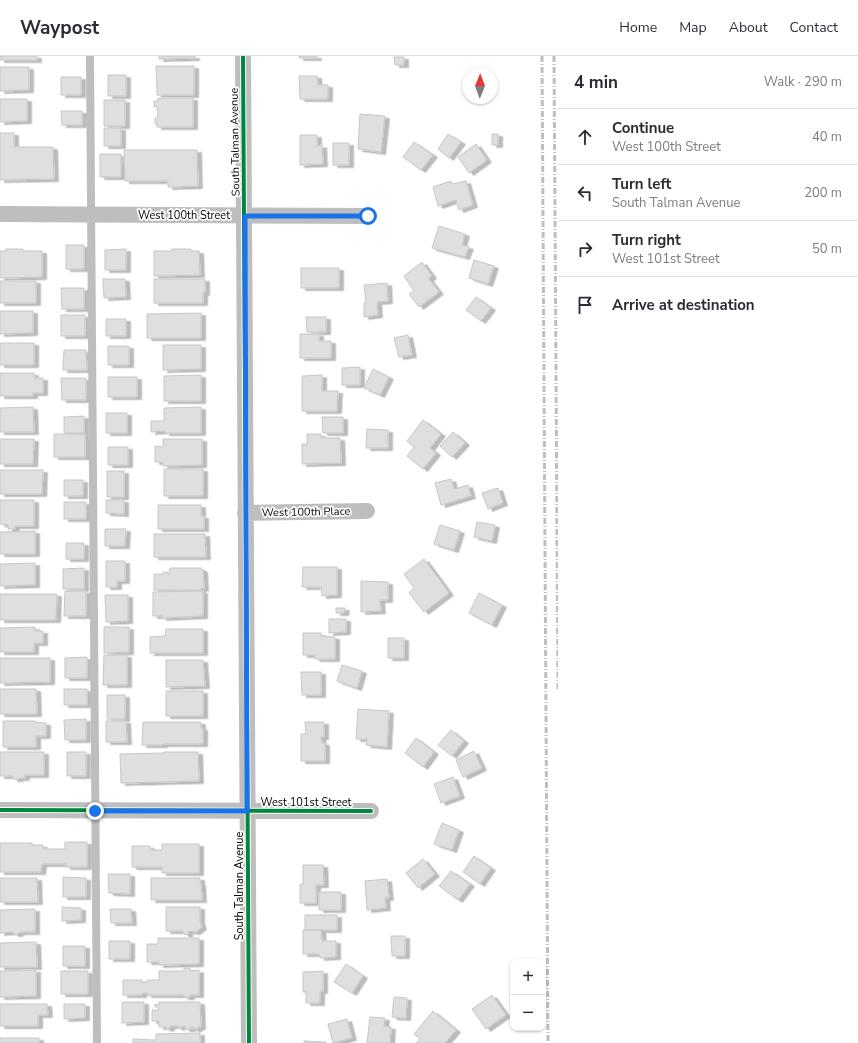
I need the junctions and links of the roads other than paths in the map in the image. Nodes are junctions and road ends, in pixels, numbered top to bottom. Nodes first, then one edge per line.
1 (90, 56) edge
2 (243, 56) edge
3 (0, 214) edge
4 (91, 215) junction
5 (245, 216) junction
6 (368, 216) dead end
7 (367, 511) dead end
8 (245, 513) junction
9 (0, 810) edge
10 (95, 811) junction
11 (247, 811) junction
12 (371, 812) dead end
13 (97, 1043) edge
14 (249, 1043) edge

1 - 4 lane
2 - 5 street, South Talman Avenue
3 - 4 street, West 100th Street
4 - 5 street, West 100th Street
4 - 10 lane
5 - 6 street, West 100th Street
5 - 8 street, South Talman Avenue
7 - 8 street, West 100th Place
8 - 11 street, South Talman Avenue
9 - 10 street, West 101st Street
10 - 11 street, West 101st Street
10 - 13 lane
11 - 12 street, West 101st Street
11 - 14 street, South Talman Avenue

